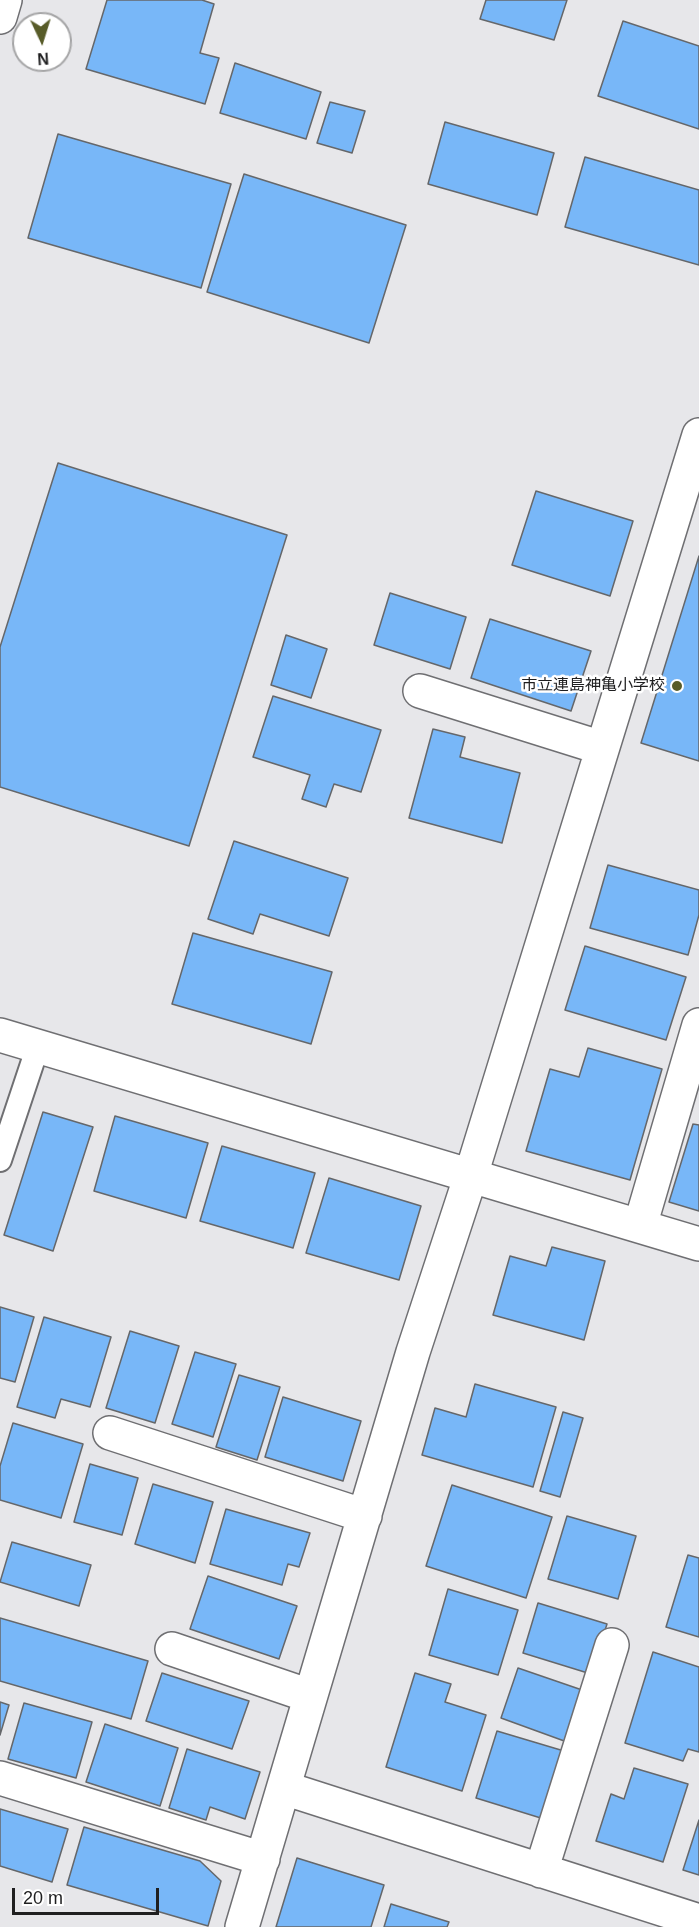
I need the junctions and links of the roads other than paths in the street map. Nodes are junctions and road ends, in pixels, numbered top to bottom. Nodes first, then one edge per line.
1 (5, 0) edge
2 (0, 17) edge
3 (699, 435) edge
4 (420, 691) dead end
5 (602, 748) junction
6 (699, 1025) edge
7 (0, 1035) edge
8 (38, 1047) junction
9 (0, 1160) edge
10 (471, 1175) junction
11 (640, 1226) junction
12 (699, 1244) edge
13 (110, 1433) dead end
14 (364, 1516) junction
15 (612, 1646) dead end
16 (172, 1649) dead end
17 (310, 1696) junction
18 (0, 1778) edge
19 (284, 1788) junction
20 (263, 1859) junction
21 (541, 1870) junction
22 (699, 1921) edge
23 (242, 1927) edge

1 - 2 street
3 - 5 street
4 - 5 street
5 - 10 street
6 - 11 street
7 - 8 street
8 - 9 lane
8 - 10 street
10 - 11 street
10 - 14 street
11 - 12 street
13 - 14 street
14 - 17 street
15 - 21 street
16 - 17 street
17 - 19 street
18 - 20 street
19 - 20 street
19 - 21 street
20 - 23 street
21 - 22 street

